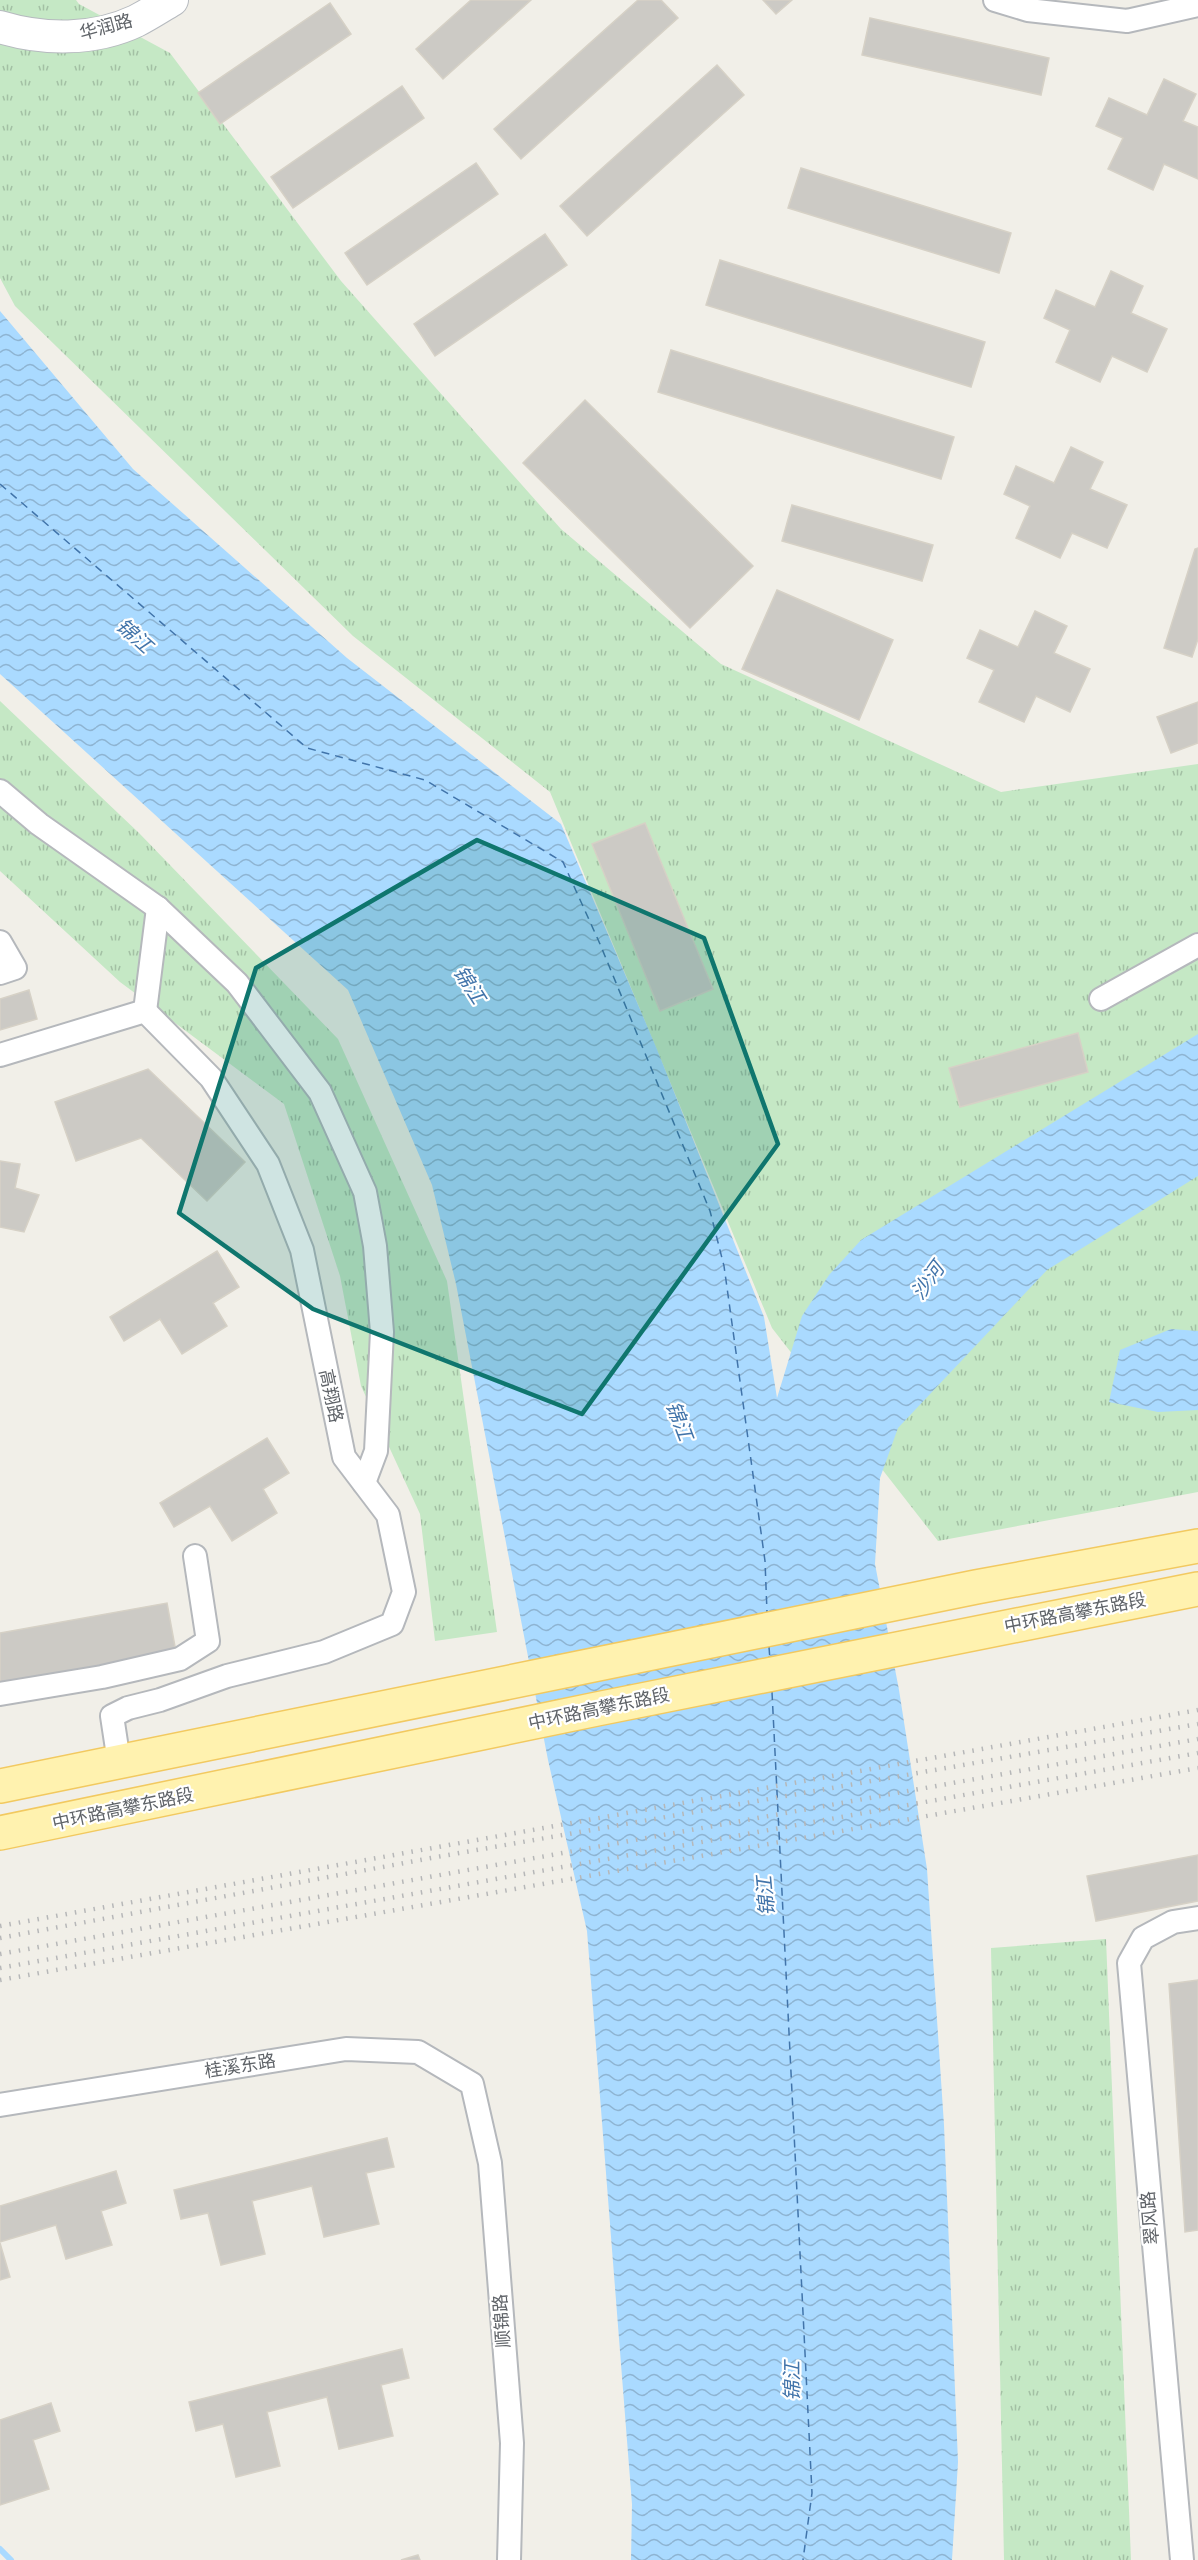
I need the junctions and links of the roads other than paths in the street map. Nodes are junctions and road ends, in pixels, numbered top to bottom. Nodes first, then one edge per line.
1 (172, 0) edge
2 (994, 0) edge
3 (1198, 5) edge
4 (0, 27) edge
5 (0, 791) edge
6 (158, 908) junction
7 (0, 942) edge
8 (1198, 945) edge
9 (0, 974) edge
10 (1101, 999) dead end
11 (145, 1011) junction
12 (0, 1055) edge
13 (364, 1483) junction
14 (1198, 1546) edge
15 (195, 1556) dead end
16 (1198, 1589) edge
17 (0, 1694) edge
18 (119, 1762) junction
19 (0, 1786) edge
20 (0, 1833) edge
21 (1198, 1918) edge
22 (472, 2084) joint
23 (0, 2105) edge
24 (509, 2560) edge
25 (1182, 2560) edge

1 - 4 street, 华润路
2 - 3 street
5 - 6 street
6 - 11 street
6 - 13 street
7 - 9 street
8 - 10 street
11 - 12 street
11 - 13 street, 高翔路
13 - 18 street, 高翔路
14 - 18 main road
15 - 17 street
16 - 20 main road, 中环路高攀东路段
18 - 19 main road
21 - 25 street, 翠风路
22 - 23 street, 桂溪东路
22 - 24 street, 顺锦路

